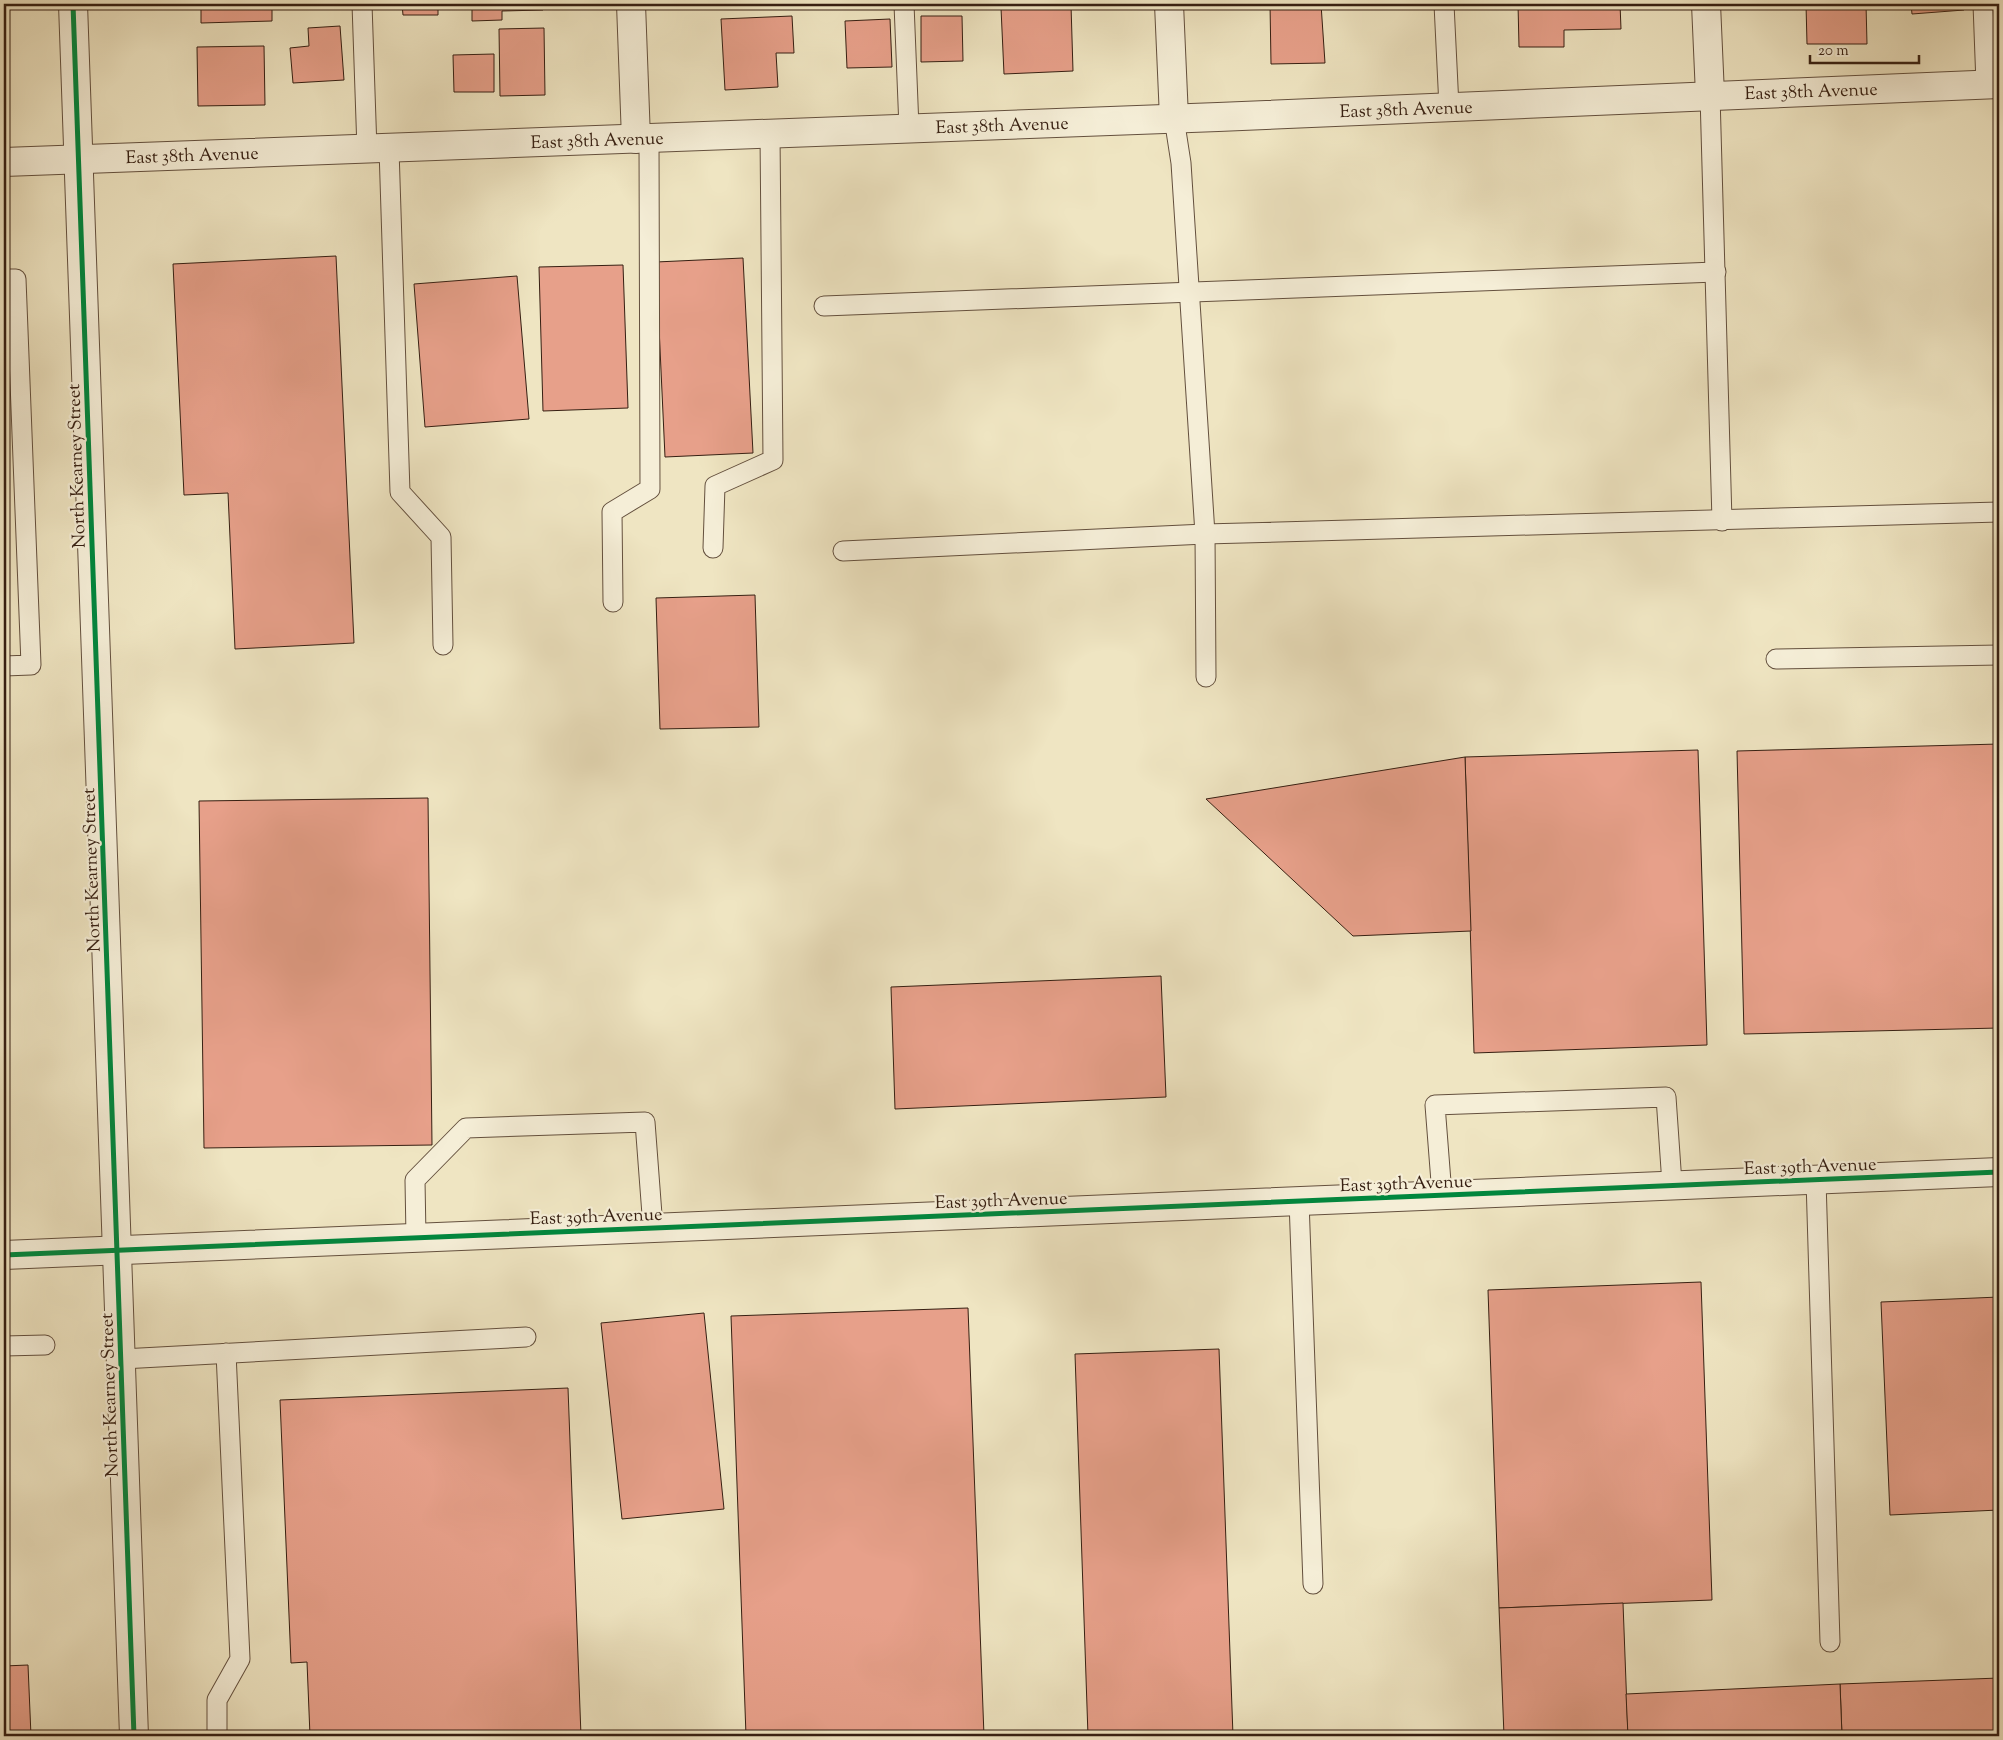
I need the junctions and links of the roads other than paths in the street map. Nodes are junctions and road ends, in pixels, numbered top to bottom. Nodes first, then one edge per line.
1 (73, 4) edge
2 (362, 4) edge
3 (631, 4) edge
4 (904, 4) edge
5 (1169, 4) edge
6 (1444, 4) edge
7 (1706, 4) edge
8 (1983, 4) edge
9 (1993, 84) edge
10 (1710, 95) junction
11 (1449, 107) junction
12 (1174, 118) junction
13 (909, 128) junction
14 (770, 134) junction
15 (643, 139) junction
16 (378, 149) junction
17 (78, 158) junction
18 (4, 162) edge
19 (1716, 272) junction
20 (4, 279) edge
21 (1190, 292) junction
22 (824, 306) dead end
23 (1999, 512) edge
24 (1722, 521) junction
25 (1205, 534) junction
26 (713, 548) dead end
27 (843, 551) dead end
28 (613, 602) dead end
29 (443, 645) dead end
30 (1999, 655) edge
31 (1776, 659) dead end
32 (4, 666) edge
33 (1206, 677) dead end
34 (1999, 1172) edge
35 (1816, 1180) junction
36 (1672, 1184) junction
37 (1442, 1195) junction
38 (1299, 1201) junction
39 (653, 1228) junction
40 (416, 1237) junction
41 (118, 1250) junction
42 (4, 1255) edge
43 (526, 1338) dead end
44 (45, 1345) dead end
45 (4, 1346) edge
46 (226, 1353) junction
47 (122, 1359) junction
48 (1313, 1584) dead end
49 (1830, 1642) dead end
50 (134, 1736) edge
51 (217, 1736) edge

1 - 17 street, North Kearney Street
2 - 16 lane
3 - 15 street
4 - 13 lane
5 - 12 street
6 - 11 lane
7 - 10 street
8 - 9 lane
9 - 10 street, East 38th Avenue
10 - 11 street, East 38th Avenue
10 - 19 lane
11 - 12 street, East 38th Avenue
12 - 13 street, East 38th Avenue
12 - 21 lane
13 - 14 street, East 38th Avenue
14 - 15 street, East 38th Avenue
14 - 26 lane
15 - 16 street, East 38th Avenue
15 - 28 lane
16 - 17 street, East 38th Avenue
16 - 29 lane
17 - 18 street, East 38th Avenue
17 - 41 street, North Kearney Street
19 - 21 lane
19 - 24 lane
20 - 32 lane
21 - 22 lane
21 - 25 lane
23 - 24 lane
24 - 25 lane
25 - 27 lane
25 - 33 lane
30 - 31 lane
34 - 35 street, East 39th Avenue
35 - 36 street, East 39th Avenue
35 - 49 lane
36 - 37 street, East 39th Avenue
36 - 37 lane
37 - 38 street, East 39th Avenue
38 - 39 street, East 39th Avenue
38 - 48 lane
39 - 40 street, East 39th Avenue
39 - 40 lane
40 - 41 street, East 39th Avenue
41 - 42 street, East 39th Avenue
41 - 47 street, North Kearney Street
43 - 46 lane
44 - 45 lane
46 - 47 lane
46 - 51 lane
47 - 50 street, North Kearney Street

